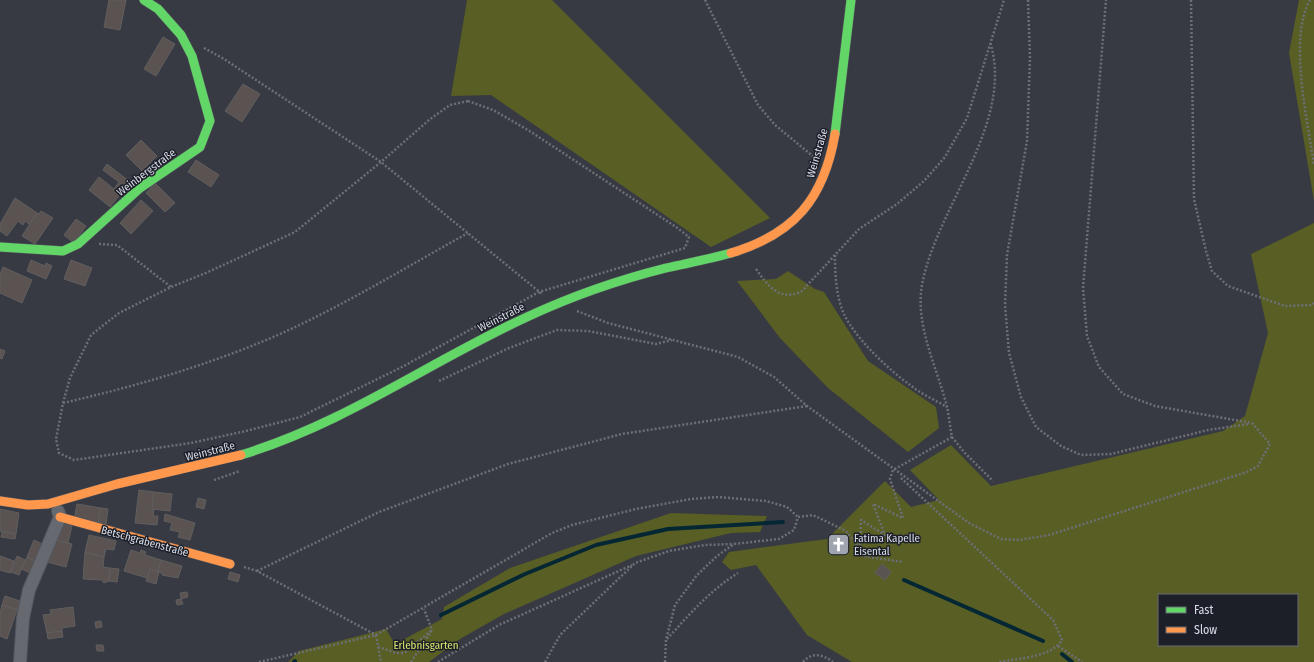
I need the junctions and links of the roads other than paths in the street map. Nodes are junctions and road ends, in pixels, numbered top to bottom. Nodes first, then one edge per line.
1 (144, 0) edge
2 (851, 0) edge
3 (0, 247) edge
4 (0, 501) edge
5 (55, 502) junction
6 (60, 517) junction
7 (230, 564) dead end
8 (20, 662) edge

1 - 3 main road, Weinbergstraße
2 - 5 main road, Weinstraße
4 - 5 main road, Weinstraße
5 - 6 street
6 - 7 main road, Betschgrabenstraße
6 - 8 street

